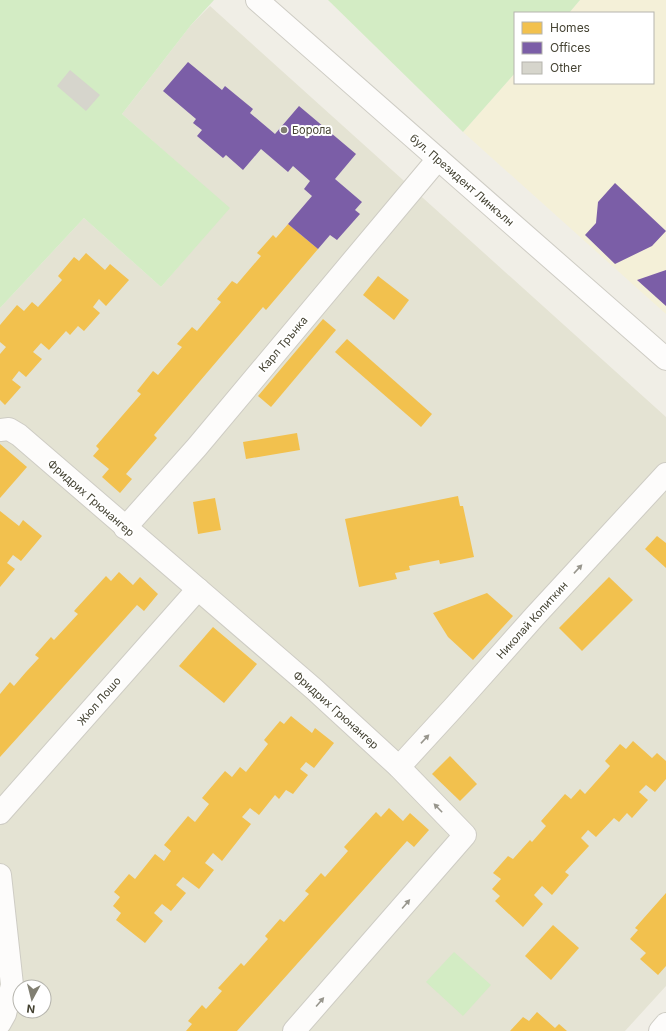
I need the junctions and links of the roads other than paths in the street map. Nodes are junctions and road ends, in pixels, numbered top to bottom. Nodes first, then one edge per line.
1 (257, 0) edge
2 (438, 159) junction
3 (666, 359) edge
4 (0, 430) edge
5 (666, 474) edge
6 (125, 528) junction
7 (198, 589) junction
8 (399, 767) junction
9 (0, 813) edge
10 (0, 875) edge
11 (0, 1023) edge
12 (666, 1024) edge
13 (294, 1031) edge
14 (660, 1031) edge

1 - 2 street, бул. Президент Линкълн
2 - 3 street, бул. Президент Линкълн
2 - 6 street, Карл Трънка
4 - 6 street, Фридрих Грюнангер
8 -> 5 street, Николай Копиткин
6 - 7 street, Фридрих Грюнангер
7 - 8 street, Фридрих Грюнангер
7 - 9 street, Жюл Лошо
13 -> 8 street, Фридрих Грюнангер
10 - 11 street
12 - 14 street

